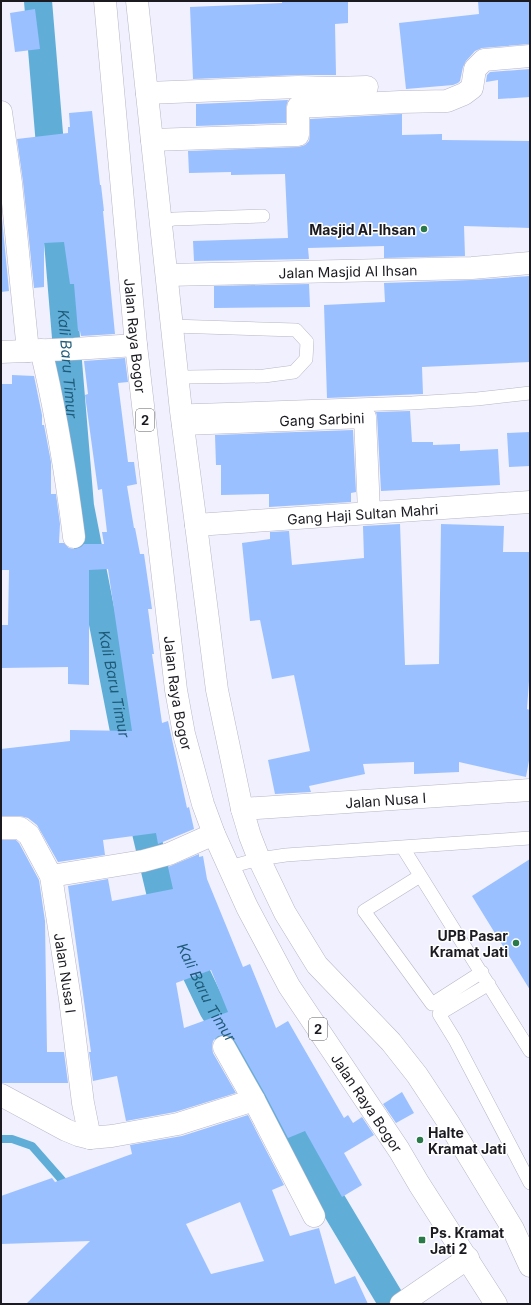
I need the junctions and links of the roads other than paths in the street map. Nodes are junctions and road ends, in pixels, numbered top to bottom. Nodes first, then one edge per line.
1 (105, 1) edge
2 (136, 1) edge
3 (530, 56) edge
4 (367, 87) dead end
5 (147, 93) junction
6 (1, 112) edge
7 (152, 140) junction
8 (263, 216) dead end
9 (161, 222) junction
10 (530, 263) edge
11 (167, 274) junction
12 (172, 326) junction
13 (136, 345) junction
14 (39, 350) junction
15 (1, 352) edge
16 (177, 379) junction
17 (530, 393) edge
18 (182, 417) junction
19 (530, 502) edge
20 (369, 512) junction
21 (196, 525) junction
22 (74, 537) dead end
23 (530, 790) edge
24 (242, 810) junction
25 (1, 828) edge
26 (214, 834) junction
27 (530, 838) edge
28 (403, 848) junction
29 (259, 859) junction
30 (229, 867) junction
31 (51, 876) junction
32 (420, 876) junction
33 (482, 972) junction
34 (489, 984) junction
35 (224, 1047) dead end
36 (530, 1051) edge
37 (1, 1095) edge
38 (254, 1100) junction
39 (90, 1138) junction
40 (530, 1184) edge
41 (314, 1216) dead end
42 (468, 1258) junction
43 (530, 1266) edge
44 (407, 1300) edge
45 (496, 1304) edge

1 - 13 main road, Jalan Raya Bogor / 2
2 - 5 main road
3 - 7 main road
4 - 5 main road
5 - 7 main road
6 - 14 main road
7 - 9 main road
8 - 9 lane
9 - 11 main road
10 - 11 main road, Jalan Masjid Al Ihsan
11 - 12 main road
12 - 16 main road
12 - 16 lane
13 - 14 main road
13 - 26 main road, Jalan Raya Bogor / 2
14 - 15 main road
14 - 22 main road
16 - 18 main road
17 - 18 lane
18 - 20 main road, Gang Sarbini
18 - 21 main road
19 - 20 main road, Gang Haji Sultan Mahri
20 - 21 main road, Gang Haji Sultan Mahri
21 - 24 main road
23 - 24 main road, Jalan Nusa I
24 - 29 main road
25 - 31 main road, Jalan Nusa I
26 - 30 main road, Jalan Raya Bogor / 2
26 - 31 main road
27 - 28 lane
28 - 29 lane
28 - 32 lane
29 - 30 lane
29 - 43 main road
30 - 42 main road, Jalan Raya Bogor / 2
31 - 39 main road, Jalan Nusa I
32 - 33 lane
32 - 33 lane
33 - 34 lane
34 - 36 lane
34 - 40 lane
35 - 38 main road
37 - 39 main road
38 - 39 main road
38 - 41 main road
42 - 44 main road
42 - 45 main road, Jalan Raya Bogor / 2

